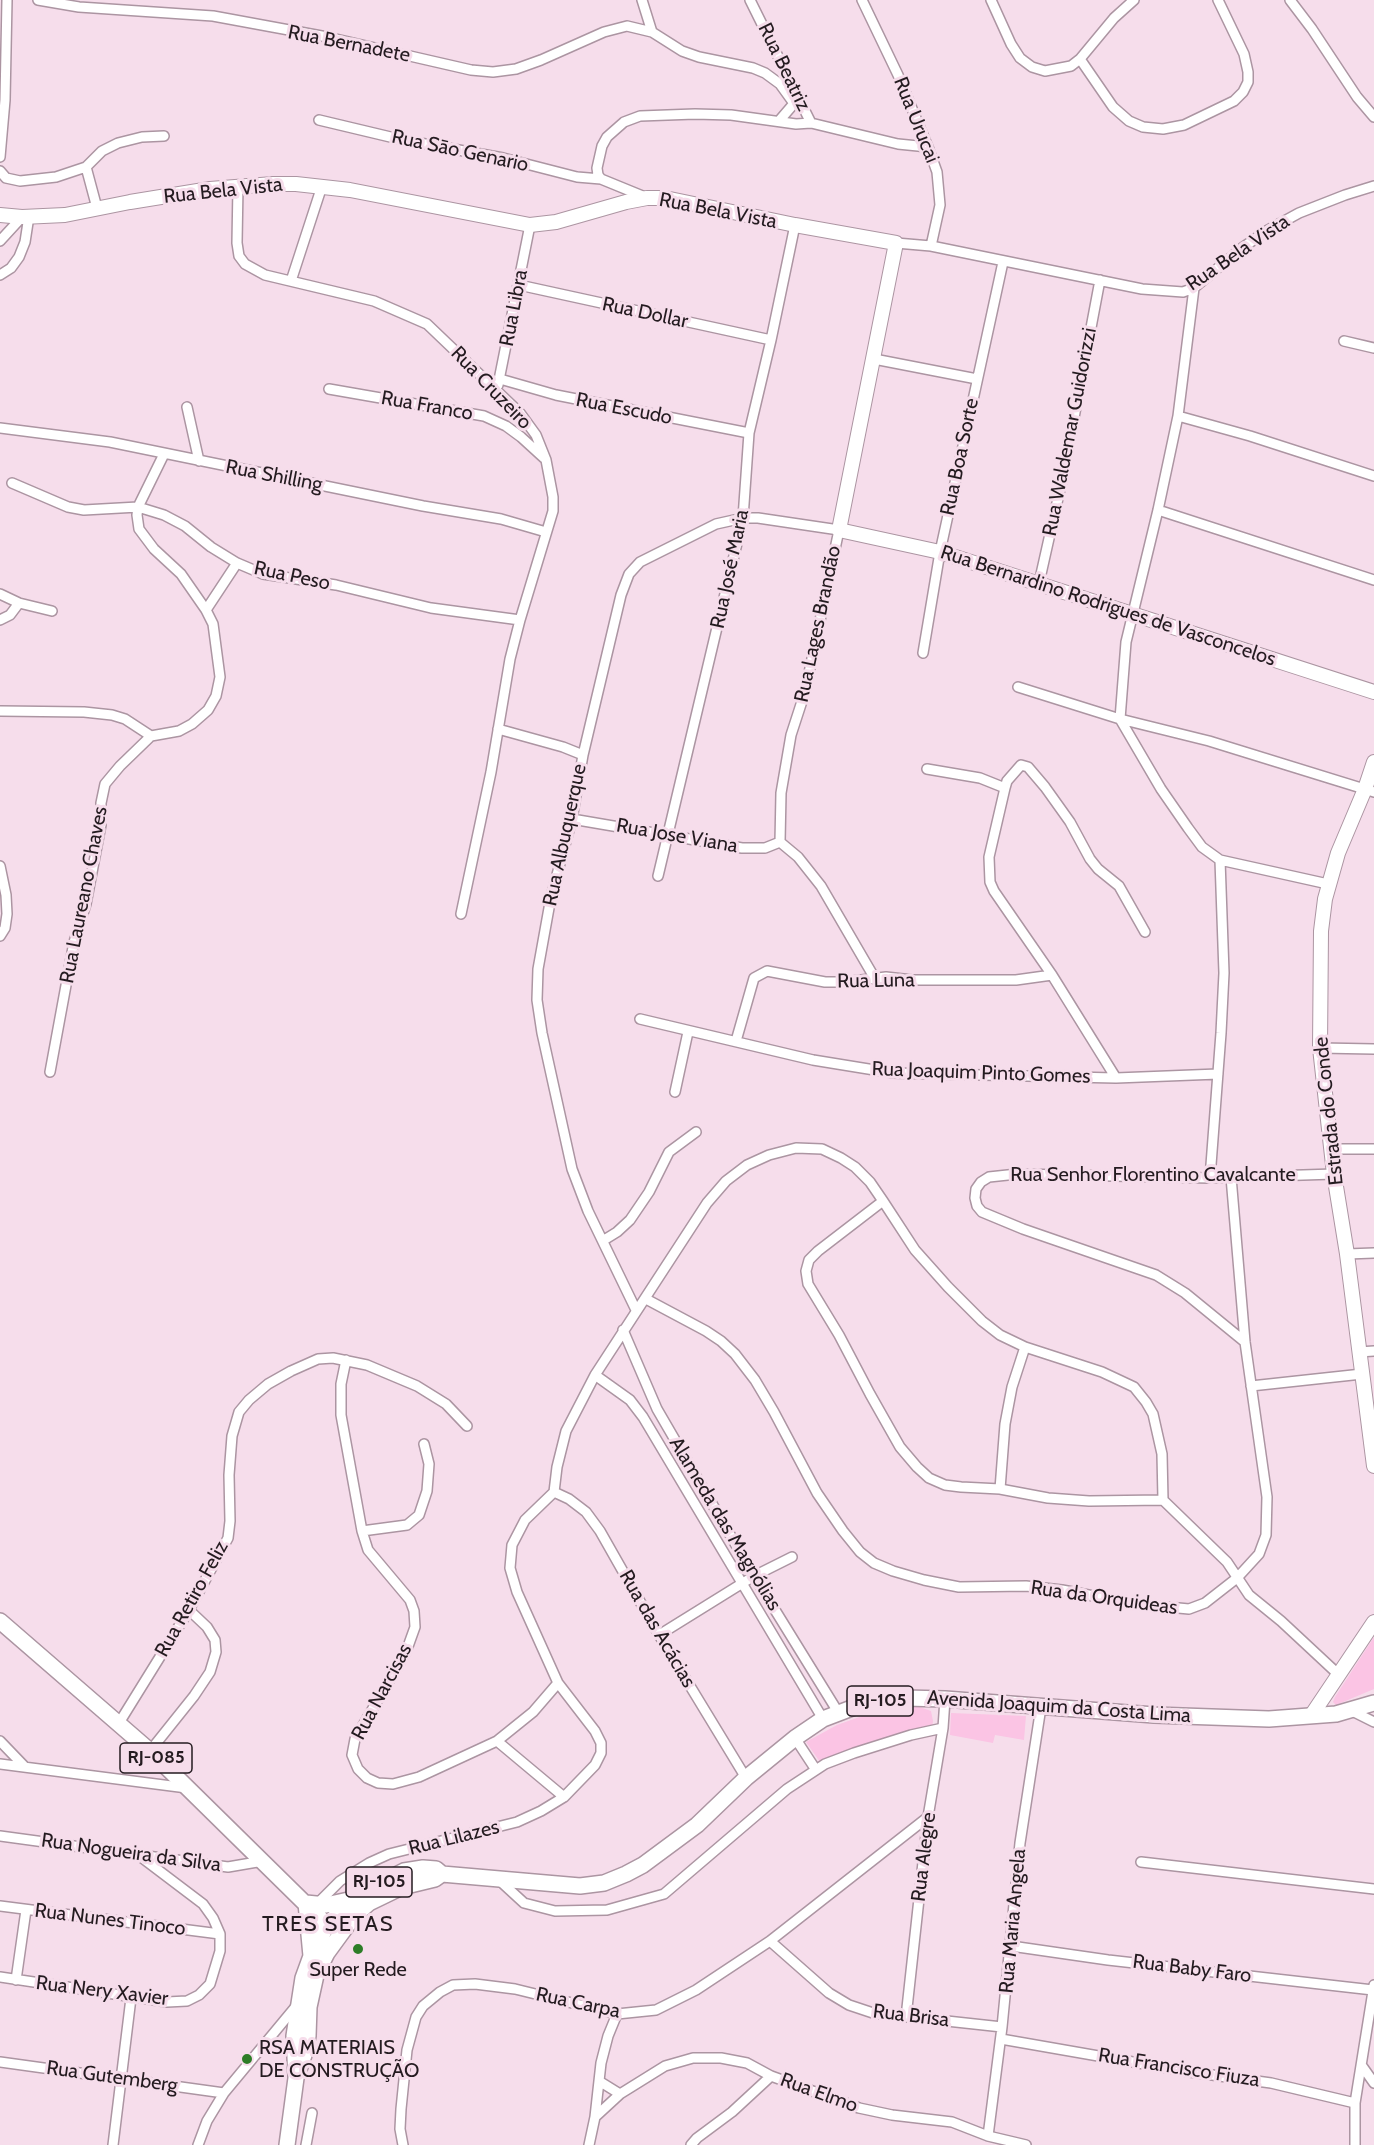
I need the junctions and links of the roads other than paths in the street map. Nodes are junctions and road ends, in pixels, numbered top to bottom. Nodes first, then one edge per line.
1 (7, 0) edge
2 (38, 0) edge
3 (642, 0) edge
4 (750, 0) edge
5 (862, 0) edge
6 (991, 0) edge
7 (1134, 0) edge
8 (1218, 0) edge
9 (1290, 0) edge
10 (652, 33) junction
11 (1080, 59) junction
12 (796, 101) junction
13 (1374, 117) edge
14 (319, 120) dead end
15 (779, 121) junction
16 (811, 123) junction
17 (164, 136) dead end
18 (928, 147) junction
19 (0, 157) edge
20 (86, 167) junction
21 (0, 171) edge
22 (601, 179) junction
23 (238, 186) junction
24 (322, 186) junction
25 (1374, 186) edge
26 (647, 198) junction
27 (97, 208) junction
28 (0, 215) edge
29 (26, 217) junction
30 (530, 225) junction
31 (795, 225) junction
32 (0, 241) edge
33 (896, 243) junction
34 (932, 246) junction
35 (1003, 262) junction
36 (0, 275) edge
37 (1100, 280) junction
38 (291, 281) junction
39 (519, 285) junction
40 (1194, 288) junction
41 (771, 340) junction
42 (1344, 341) dead end
43 (1374, 348) edge
44 (874, 359) junction
45 (500, 379) junction
46 (977, 380) junction
47 (329, 389) dead end
48 (496, 390) junction
49 (188, 407) dead end
50 (1178, 416) junction
51 (0, 428) edge
52 (749, 433) junction
53 (164, 454) junction
54 (546, 460) junction
55 (199, 461) junction
56 (1374, 476) edge
57 (12, 483) dead end
58 (138, 507) junction
59 (1158, 510) junction
60 (743, 518) junction
61 (839, 530) junction
62 (546, 532) junction
63 (940, 552) junction
64 (237, 563) junction
65 (1374, 580) edge
66 (1038, 583) junction
67 (0, 594) edge
68 (19, 603) junction
69 (206, 609) junction
70 (52, 612) dead end
71 (1134, 614) junction
72 (0, 620) edge
73 (520, 620) junction
74 (923, 653) dead end
75 (1018, 687) dead end
76 (1374, 692) edge
77 (0, 711) edge
78 (1120, 719) junction
79 (498, 729) junction
80 (151, 736) junction
81 (583, 755) junction
82 (1374, 762) edge
83 (927, 769) dead end
84 (1005, 788) junction
85 (1370, 790) edge
86 (572, 819) junction
87 (667, 834) junction
88 (780, 842) junction
89 (1220, 860) junction
90 (0, 866) edge
91 (658, 876) dead end
92 (1328, 884) junction
93 (461, 914) dead end
94 (1145, 932) dead end
95 (0, 936) edge
96 (1052, 975) junction
97 (874, 977) junction
98 (640, 1019) dead end
99 (688, 1032) junction
100 (736, 1041) junction
101 (1320, 1048) junction
102 (1374, 1049) edge
103 (50, 1072) dead end
104 (1218, 1074) junction
105 (1116, 1078) junction
106 (675, 1092) dead end
107 (696, 1132) dead end
108 (1332, 1149) junction
109 (1374, 1149) edge
110 (1334, 1174) junction
111 (1231, 1177) junction
112 (1210, 1178) junction
113 (883, 1201) junction
114 (604, 1240) junction
115 (1374, 1253) edge
116 (1347, 1254) junction
117 (646, 1299) junction
118 (636, 1310) junction
119 (623, 1330) junction
120 (1245, 1342) junction
121 (1025, 1347) junction
122 (1374, 1351) edge
123 (1359, 1352) junction
124 (346, 1360) junction
125 (1362, 1374) junction
126 (595, 1376) junction
127 (1251, 1386) junction
128 (467, 1426) dead end
129 (424, 1444) dead end
130 (1373, 1450) edge
131 (1374, 1466) edge
132 (1000, 1489) junction
133 (554, 1492) junction
134 (706, 1495) junction
135 (1162, 1500) junction
136 (694, 1503) junction
137 (362, 1531) junction
138 (792, 1557) dead end
139 (754, 1576) junction
140 (1237, 1578) junction
141 (742, 1584) junction
142 (189, 1610) junction
143 (0, 1620) edge
144 (1374, 1622) edge
145 (658, 1635) junction
146 (1339, 1675) junction
147 (558, 1683) junction
148 (945, 1698) junction
149 (1374, 1703) edge
150 (1041, 1707) junction
151 (1350, 1710) junction
152 (838, 1712) junction
153 (1311, 1716) junction
154 (823, 1719) junction
155 (1374, 1722) edge
156 (119, 1723) junction
157 (943, 1728) junction
158 (795, 1738) junction
159 (0, 1741) edge
160 (497, 1741) junction
161 (150, 1751) junction
162 (0, 1764) edge
163 (25, 1767) junction
164 (816, 1770) junction
165 (746, 1778) junction
166 (187, 1788) junction
167 (564, 1797) junction
168 (928, 1816) junction
169 (0, 1836) edge
170 (137, 1854) junction
171 (262, 1861) junction
172 (1141, 1862) dead end
173 (442, 1874) junction
174 (499, 1879) junction
175 (1374, 1889) edge
176 (353, 1899) junction
177 (311, 1903) junction
178 (0, 1906) edge
179 (26, 1910) junction
180 (354, 1916) junction
181 (327, 1925) junction
182 (220, 1934) junction
183 (770, 1941) junction
184 (1011, 1946) junction
185 (327, 1953) junction
186 (311, 1956) junction
187 (0, 1977) edge
188 (16, 1980) junction
189 (1374, 1985) edge
190 (1373, 1990) edge
191 (131, 1998) junction
192 (297, 2006) junction
193 (617, 2014) junction
194 (906, 2017) junction
195 (1002, 2027) junction
196 (1001, 2039) junction
197 (0, 2062) edge
198 (1362, 2067) junction
199 (771, 2076) junction
200 (122, 2078) junction
201 (296, 2078) junction
202 (599, 2081) junction
203 (1374, 2083) edge
204 (224, 2093) junction
205 (620, 2094) junction
206 (1355, 2103) junction
207 (312, 2114) dead end
208 (595, 2117) junction
209 (988, 2136) junction
210 (113, 2145) edge
211 (198, 2145) edge
212 (287, 2145) edge
213 (306, 2145) edge
214 (403, 2145) edge
215 (589, 2145) edge
216 (692, 2145) edge
217 (1026, 2145) edge
218 (1355, 2145) edge

1 - 19 street
2 - 10 street, Rua Bernadete
3 - 10 street
4 - 12 street, Rua Beatriz
5 - 18 street, Rua Urucai
6 - 11 street
7 - 11 street
8 - 11 street
9 - 13 street
10 - 12 street, Rua Bernadete
12 - 15 street
12 - 16 street, Rua Beatriz
14 - 22 street, Rua Sāo Genario
15 - 16 street
15 - 22 street
16 - 18 street, Rua Beatriz
17 - 20 street
18 - 34 street, Rua Urucai
20 - 21 street
20 - 27 street
22 - 26 street, Rua Sāo Genario
23 - 24 street, Rua Bela Vista
23 - 27 street, Rua Bela Vista
23 - 38 street, Rua Cruzeiro
24 - 30 street, Rua Bela Vista
24 - 38 street
25 - 40 street, Rua Bela Vista
26 - 30 street, Rua Bela Vista
26 - 31 street, Rua Bela Vista
27 - 29 street, Rua Bela Vista
28 - 29 street, Rua Bela Vista
29 - 32 street
29 - 36 street
30 - 39 street, Rua Libra
31 - 33 street, Rua Bela Vista
31 - 41 street, Rua José Maria
33 - 34 street, Rua Bela Vista
33 - 44 street, Rua Lages Brandão
34 - 35 street, Rua Bela Vista
35 - 37 street, Rua Bela Vista
35 - 46 street, Rua Boa Sorte
37 - 40 street, Rua Bela Vista
37 - 66 street, Rua Waldemar Guidorizzi
38 - 48 street, Rua Cruzeiro
39 - 41 street, Rua Dollar
39 - 45 street, Rua Libra
40 - 50 street
41 - 52 street, Rua José Maria
42 - 43 street
44 - 46 street
44 - 61 street, Rua Lages Brandão
45 - 48 street, Rua Libra
45 - 52 street, Rua Escudo
46 - 63 street, Rua Boa Sorte
47 - 54 street, Rua Franco
48 - 54 street, Rua Cruzeiro
49 - 55 street
50 - 56 street
50 - 59 street
51 - 53 street, Rua Shilling
52 - 60 street, Rua José Maria
53 - 55 street, Rua Shilling
53 - 58 street
54 - 62 street, Rua Cruzeiro
55 - 62 street, Rua Shilling
57 - 58 street, Rua Peso
58 - 64 street, Rua Peso
58 - 69 street
59 - 65 street
59 - 71 street
60 - 61 street, Rua Albuquerque
60 - 81 street, Rua Albuquerque
60 - 87 street, Rua José Maria
61 - 63 street, Rua Bernardino Rodrigues de Vasconcelos
61 - 88 street, Rua Lages Brandão
62 - 73 street, Rua Cruzeiro
63 - 66 street, Rua Bernardino Rodrigues de Vasconcelos
63 - 74 street, Rua Boa Sorte
64 - 69 street
64 - 73 street, Rua Peso
66 - 71 street, Rua Bernardino Rodrigues de Vasconcelos
67 - 68 street
68 - 70 street
68 - 72 street
69 - 80 street
71 - 76 street, Rua Bernardino Rodrigues de Vasconcelos
71 - 78 street
73 - 79 street, Rua Cruzeiro
75 - 78 street
77 - 80 street
78 - 85 street
78 - 89 street
79 - 81 street
79 - 93 street, Rua Cruzeiro
80 - 103 street, Rua Laureano Chaves
81 - 86 street, Rua Albuquerque
82 - 85 street, Estrada do Conde
83 - 84 street
84 - 94 street
84 - 96 street
85 - 92 street, Estrada do Conde
86 - 87 street, Rua Jose Viana
86 - 114 street, Rua Albuquerque
87 - 88 street, Rua Jose Viana
87 - 91 street, Rua José Maria
88 - 97 street
89 - 92 street
89 - 104 street
90 - 95 street
92 - 101 street, Estrada do Conde
96 - 97 street, Rua Luna
96 - 105 street
97 - 100 street, Rua Luna
98 - 99 street, Rua Joaquim Pinto Gomes
99 - 100 street, Rua Joaquim Pinto Gomes
99 - 106 street
100 - 105 street, Rua Joaquim Pinto Gomes
101 - 102 street
101 - 108 street, Estrada do Conde
104 - 105 street, Rua Joaquim Pinto Gomes
104 - 112 street
107 - 114 street
108 - 109 street
108 - 110 street, Estrada do Conde
110 - 111 street, Rua Senhor Florentino Cavalcante
110 - 116 street, Estrada do Conde
111 - 112 street, Rua Senhor Florentino Cavalcante
111 - 120 street, Rua da Orquideas
112 - 120 street, Rua Senhor Florentino Cavalcante
113 - 117 street
113 - 121 street
113 - 132 street
114 - 118 street, Rua Albuquerque
115 - 116 street
116 - 123 street, Estrada do Conde
117 - 118 street
117 - 140 street, Rua da Orquideas
118 - 119 street
119 - 126 street
119 - 134 street, Alameda das Magnólias
120 - 127 street, Rua da Orquideas
121 - 132 street
121 - 135 street
122 - 123 street
123 - 125 street, Estrada do Conde
124 - 128 street, Rua Retiro Feliz
124 - 137 street, Rua Narcisas
124 - 142 street, Rua Retiro Feliz
125 - 127 street
125 - 130 street, Estrada do Conde
126 - 133 street
126 - 136 street, Alameda das Magnólias
127 - 140 street, Rua da Orquideas
129 - 137 street
130 - 131 street, Estrada do Conde
132 - 135 street
133 - 145 street, Rua das Acácias
133 - 147 street
134 - 136 street
134 - 139 street, Alameda das Magnólias
135 - 140 street
136 - 141 street, Alameda das Magnólias
137 - 160 street, Rua Narcisas
138 - 139 street
139 - 141 street
139 - 152 street, Alameda das Magnólias
140 - 146 street
141 - 145 street
141 - 154 street, Alameda das Magnólias
142 - 156 street, Rua Retiro Feliz
142 - 161 street
143 - 156 main road, RJ-085
144 - 146 street
145 - 165 street, Rua das Acácias
146 - 153 street
147 - 160 street, Rua Narcisas
147 - 167 street, Rua Lilazes
148 - 150 main road, Avenida Joaquim da Costa Lima / RJ-105
148 - 152 main road, Avenida Joaquim da Costa Lima / RJ-105
148 - 157 street, Rua Alegre
149 - 151 main road, Avenida Joaquim da Costa Lima / RJ-105
150 - 153 main road, Avenida Joaquim da Costa Lima / RJ-105
150 - 184 street, Rua Maria Angela
151 - 153 main road, Avenida Joaquim da Costa Lima / RJ-105
151 - 155 street
152 - 154 main road, Avenida Joaquim da Costa Lima / RJ-105
154 - 158 main road, Avenida Joaquim da Costa Lima / RJ-105
156 - 161 main road, RJ-085
157 - 164 street
157 - 168 street, Rua Alegre
158 - 164 street
158 - 165 main road, Avenida Joaquim da Costa Lima / RJ-105
159 - 163 street
160 - 167 street
161 - 166 main road, RJ-085
162 - 163 street
163 - 166 street
164 - 174 street
165 - 174 main road, Avenida Joaquim da Costa Lima / RJ-105
166 - 171 main road, RJ-085
167 - 177 street, Rua Lilazes
168 - 183 street, Rua Carpa
168 - 194 street, Rua Alegre
169 - 170 street, Rua Nogueira da Silva
170 - 171 street, Rua Nogueira da Silva
170 - 182 street
171 - 177 main road, RJ-085
172 - 175 street
173 - 174 main road, Avenida Joaquim da Costa Lima / RJ-105
173 - 176 main road, Avenida Joaquim da Costa Lima / RJ-105
173 - 180 main road, Avenida Joaquim da Costa Lima / RJ-105
176 - 177 main road
176 - 181 main road, Avenida Joaquim da Costa Lima / RJ-105
177 - 181 main road, RJ-085
177 - 186 main road
178 - 179 street, Rua Nunes Tinoco
179 - 182 street, Rua Nunes Tinoco
179 - 188 street
180 - 181 main road
180 - 185 main road, Avenida Joaquim da Costa Lima / RJ-105
181 - 185 main road
181 - 186 main road, Avenida Joaquim da Costa Lima / RJ-105
182 - 191 street, Rua Nery Xavier
183 - 193 street, Rua Carpa
183 - 194 street, Rua Brisa
184 - 190 street, Rua Baby Faro
184 - 195 street, Rua Maria Angela
185 - 201 main road, Avenida Joaquim da Costa Lima / RJ-105
186 - 192 main road, Avenida Joaquim da Costa Lima / RJ-105
187 - 188 street, Rua Nery Xavier
188 - 191 street, Rua Nery Xavier
189 - 190 street
190 - 198 street
191 - 200 street
192 - 201 main road, Avenida Joaquim da Costa Lima / RJ-105
192 - 204 street
193 - 202 street
193 - 214 street, Rua Carpa
194 - 195 street, Rua Brisa
195 - 196 street, Rua Maria Angela
196 - 206 street, Rua Francisco Fiuza
196 - 209 street, Rua Maria Angela
197 - 200 street, Rua Gutemberg
198 - 203 street
198 - 206 street
199 - 205 street, Rua Elmo
199 - 209 street, Rua Elmo
199 - 216 street
200 - 204 street, Rua Gutemberg
200 - 210 street
201 - 212 main road, Avenida Joaquim da Costa Lima / RJ-105
202 - 205 street
202 - 208 street
204 - 211 street
205 - 208 street, Rua Elmo
206 - 218 street
207 - 213 street
208 - 215 street
209 - 217 street, Rua Elmo

